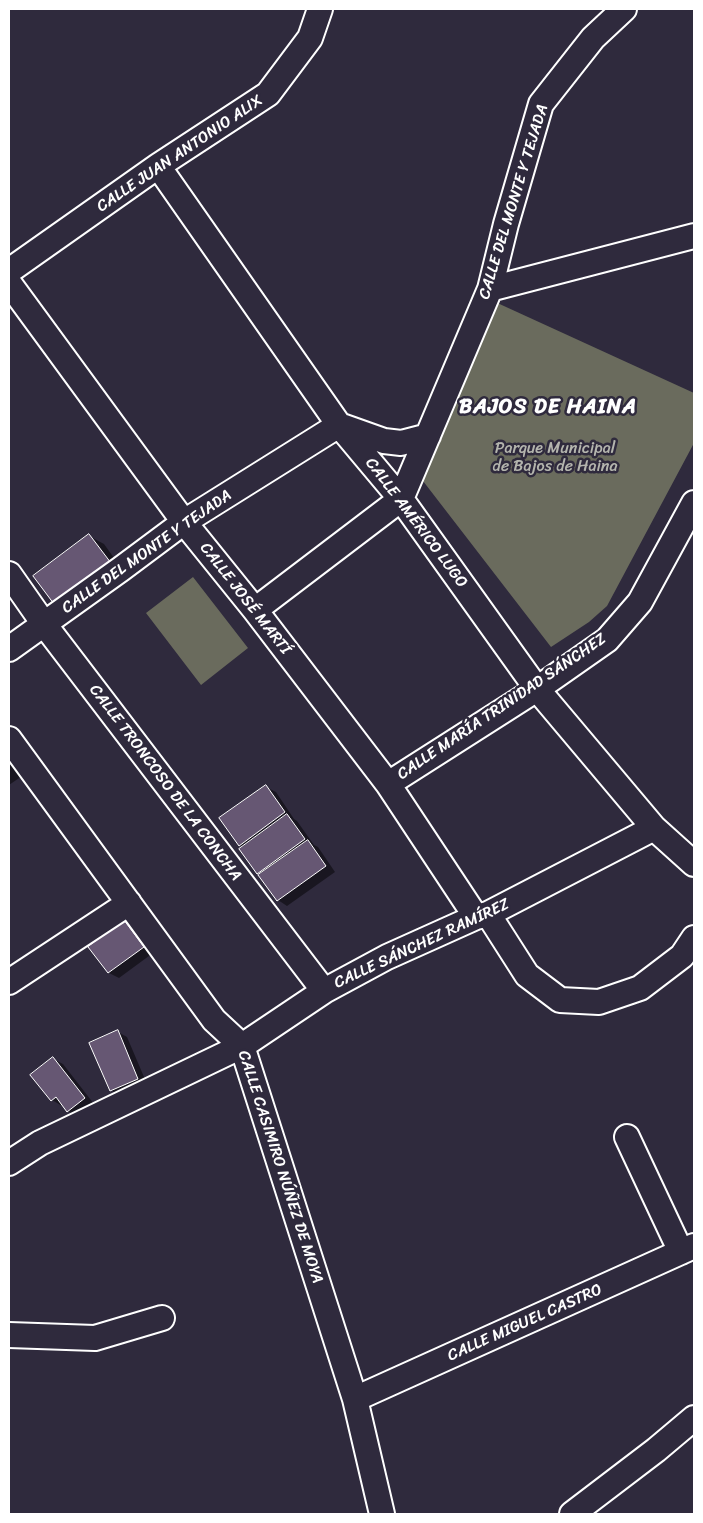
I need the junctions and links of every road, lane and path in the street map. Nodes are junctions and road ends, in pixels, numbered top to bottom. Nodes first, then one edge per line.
1 (320, 9) edge
2 (624, 9) edge
3 (158, 166) junction
4 (694, 236) edge
5 (9, 271) edge
6 (9, 283) edge
7 (490, 289) junction
8 (339, 426) junction
9 (428, 436) junction
10 (401, 499) junction
11 (694, 503) edge
12 (184, 522) junction
13 (9, 574) edge
14 (255, 610) junction
15 (44, 624) junction
16 (9, 649) edge
17 (537, 689) junction
18 (9, 739) edge
19 (388, 784) junction
20 (654, 828) junction
21 (694, 864) edge
22 (129, 903) junction
23 (482, 915) junction
24 (694, 938) edge
25 (9, 982) edge
26 (324, 991) junction
27 (242, 1046) junction
28 (627, 1137) dead end
29 (9, 1163) edge
30 (688, 1249) edge
31 (162, 1318) dead end
32 (9, 1335) edge
33 (355, 1399) junction
34 (694, 1418) edge
35 (382, 1514) edge
36 (572, 1514) edge

1 - 3 street, CALLE JUAN ANTONIO ALIX
2 - 7 street, CALLE DEL MONTE Y TEJADA
3 - 5 street, CALLE JUAN ANTONIO ALIX
3 - 8 street, CALLE AMÉRICO LUGO
4 - 7 street
6 - 12 street, CALLE JOSÉ MARTÍ
7 - 9 street, CALLE DEL MONTE Y TEJADA
8 - 9 street
8 - 10 street, CALLE AMÉRICO LUGO
8 - 12 street, CALLE DEL MONTE Y TEJADA
9 - 10 street, CALLE DEL MONTE Y TEJADA
10 - 14 street
10 - 17 street, CALLE AMÉRICO LUGO
11 - 17 street, CALLE MARÍA TRINIDAD SÁNCHEZ
12 - 14 street, CALLE JOSÉ MARTÍ
12 - 15 street, CALLE DEL MONTE Y TEJADA
13 - 15 street, CALLE TRONCOSO DE LA CONCHA
14 - 19 street, CALLE JOSÉ MARTÍ
15 - 16 street, CALLE DEL MONTE Y TEJADA
15 - 26 street, CALLE TRONCOSO DE LA CONCHA
17 - 19 street, CALLE MARÍA TRINIDAD SÁNCHEZ
17 - 20 street, CALLE AMÉRICO LUGO
18 - 22 street, CALLE CASIMIRO NÚÑEZ DE MOYA
19 - 23 street, CALLE JOSÉ MARTÍ
20 - 21 street, CALLE AMÉRICO LUGO
20 - 23 street, CALLE SÁNCHEZ RAMÍREZ
22 - 25 street
22 - 27 street, CALLE CASIMIRO NÚÑEZ DE MOYA
23 - 24 street, CALLE JOSÉ MARTÍ
23 - 26 street, CALLE SÁNCHEZ RAMÍREZ
26 - 27 street, CALLE SÁNCHEZ RAMÍREZ
27 - 29 street, CALLE SÁNCHEZ RAMÍREZ
27 - 33 street, CALLE CASIMIRO NÚÑEZ DE MOYA
28 - 30 street
30 - 33 street, CALLE MIGUEL CASTRO
31 - 32 street
33 - 35 street, CALLE CASIMIRO NÚÑEZ DE MOYA
34 - 36 street

